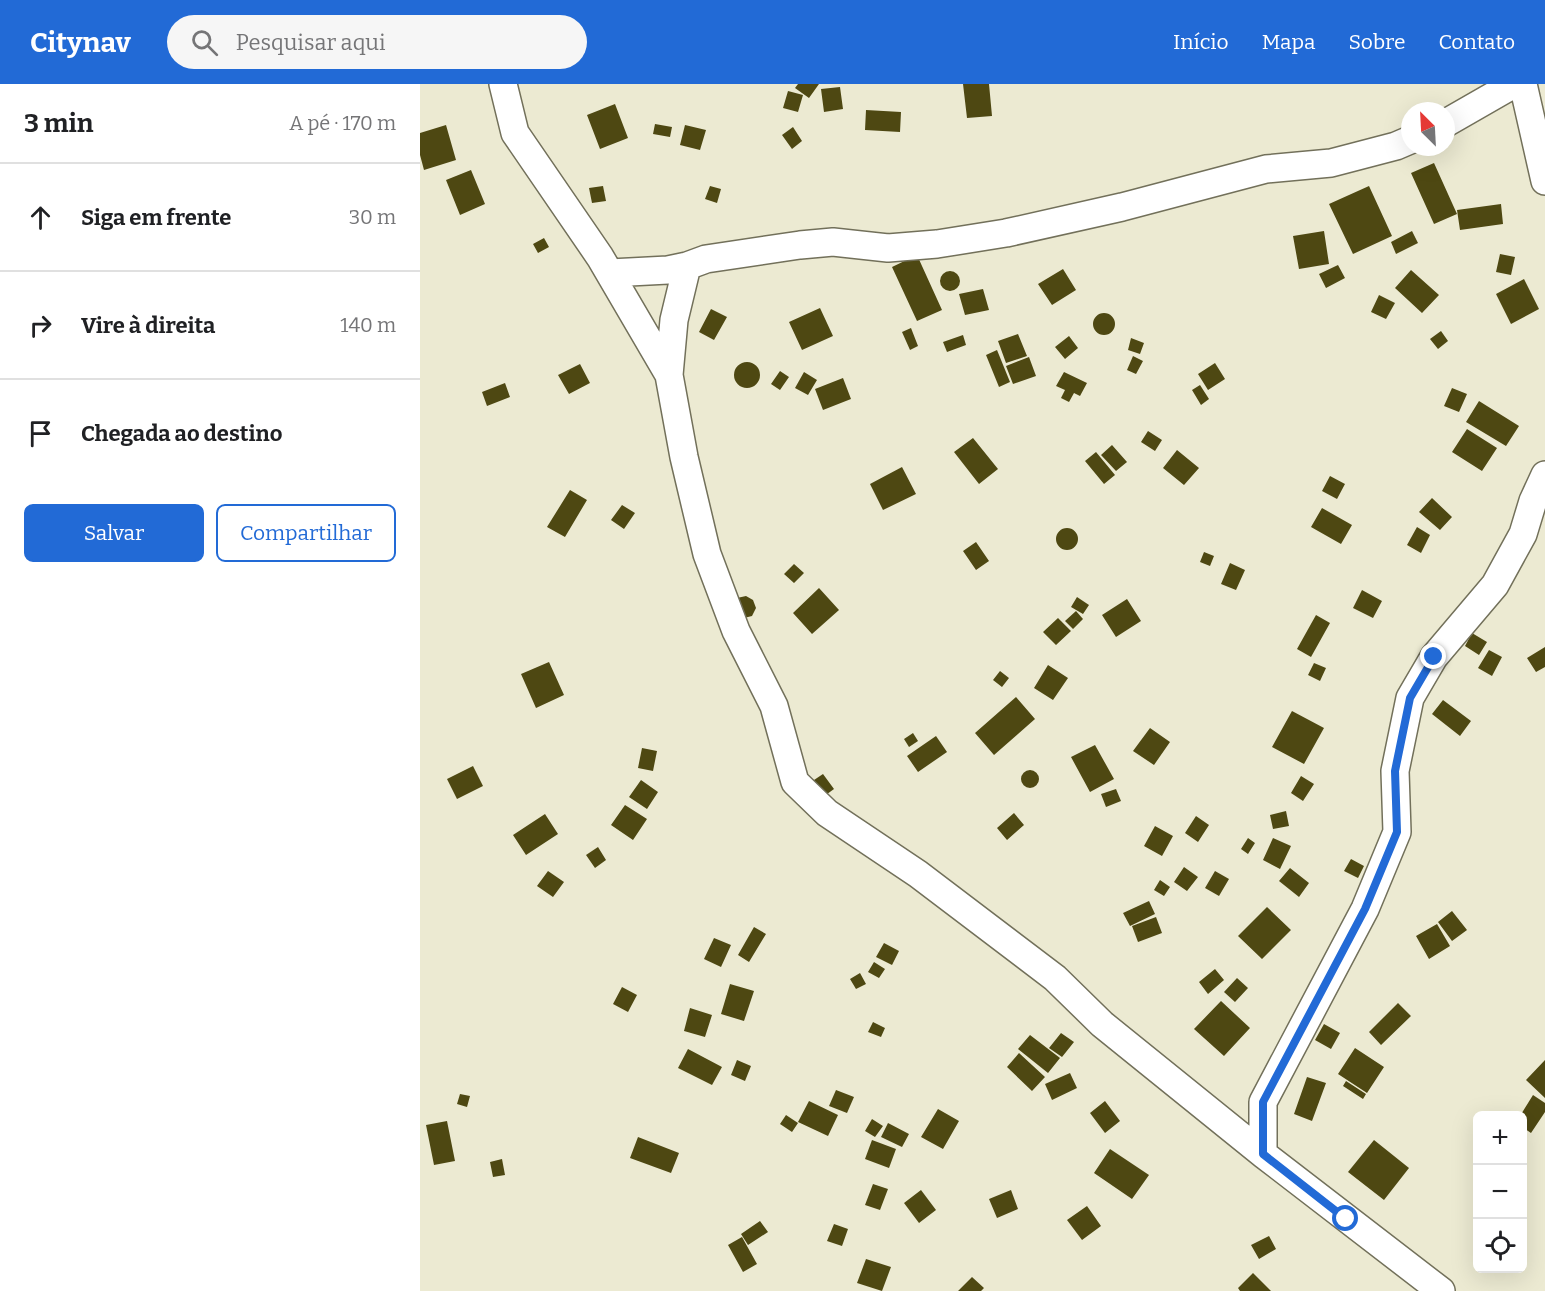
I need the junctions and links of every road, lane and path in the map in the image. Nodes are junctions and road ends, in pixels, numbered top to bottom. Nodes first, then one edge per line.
1 (503, 84) edge
2 (1514, 84) edge
3 (1523, 84) edge
4 (1455, 118) edge
5 (1401, 144) edge
6 (1545, 182) edge
7 (687, 266) junction
8 (610, 273) junction
9 (669, 375) junction
10 (1545, 475) edge
11 (1263, 1154) junction
12 (1441, 1291) edge

1 - 8 street
2 - 4 street
3 - 6 street
5 - 7 street
7 - 8 street
7 - 9 street
8 - 9 street
9 - 11 street
10 - 11 street
11 - 12 street

